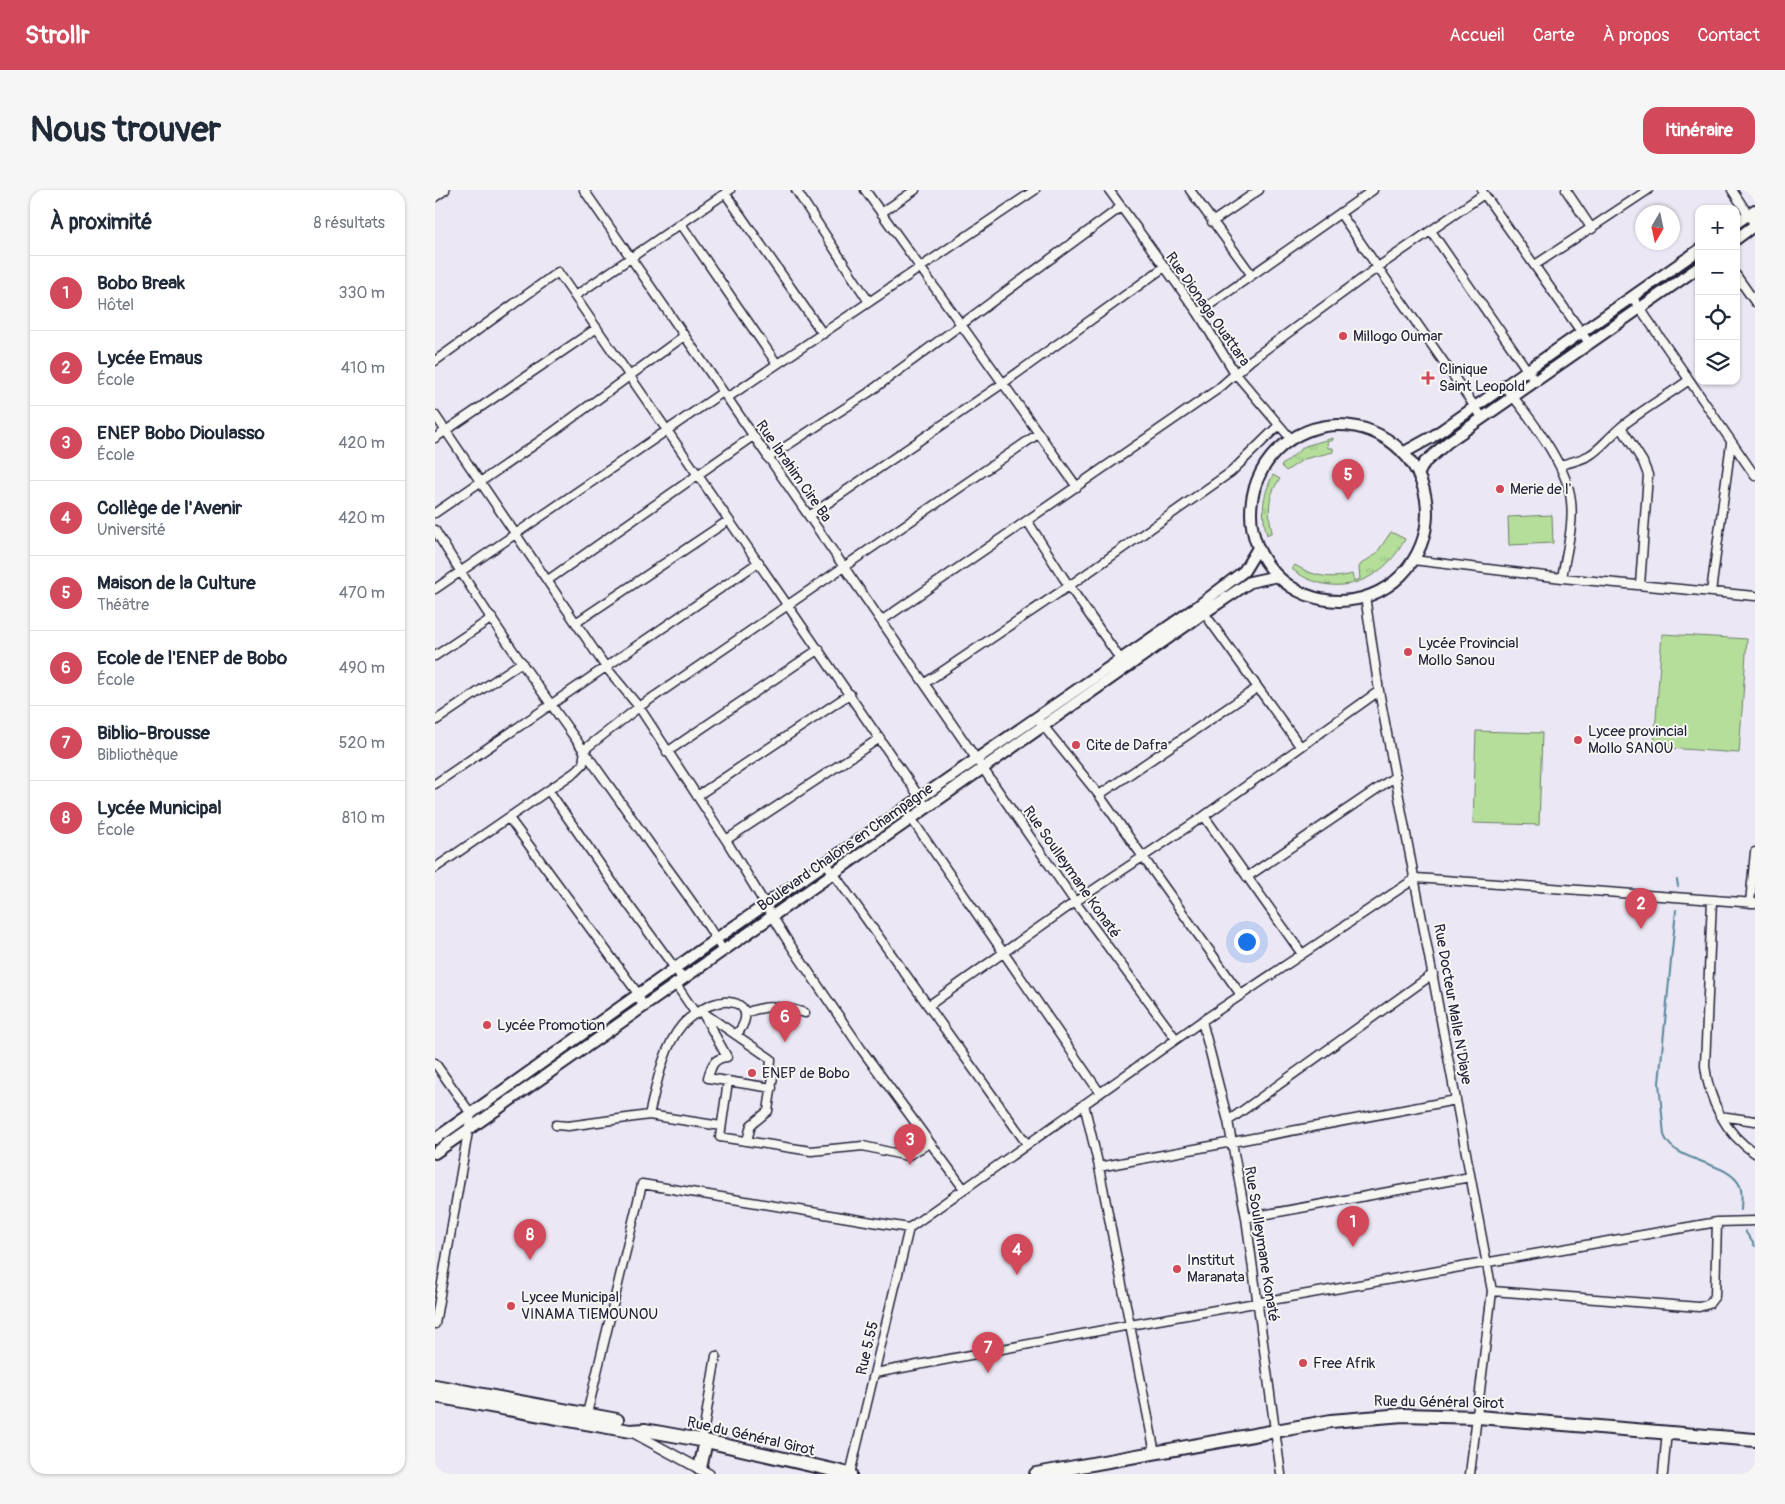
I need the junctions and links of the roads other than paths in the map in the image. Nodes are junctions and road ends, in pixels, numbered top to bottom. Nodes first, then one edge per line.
1 (445, 190) edge
2 (584, 190) edge
3 (796, 190) edge
4 (865, 190) edge
5 (915, 190) edge
6 (1035, 190) edge
7 (1109, 190) edge
8 (1190, 190) edge
9 (1259, 190) edge
10 (1373, 190) edge
11 (1566, 190) edge
12 (1647, 190) edge
13 (1732, 190) edge
14 (727, 192) edge
15 (1483, 192) edge
16 (435, 197) edge
17 (1121, 208) junction
18 (1752, 212) edge
19 (881, 213) junction
20 (1340, 213) junction
21 (1740, 220) edge
22 (1212, 222) junction
23 (681, 224) junction
24 (1755, 225) edge
25 (1593, 229) junction
26 (1431, 231) junction
27 (1740, 237) edge
28 (1695, 253) edge
29 (632, 258) junction
30 (1535, 265) junction
31 (920, 266) junction
32 (1378, 267) junction
33 (1163, 268) junction
34 (1695, 270) edge
35 (1251, 274) junction
36 (1740, 281) edge
37 (575, 296) junction
38 (1633, 298) junction
39 (869, 302) junction
40 (1755, 302) edge
41 (1641, 308) junction
42 (1198, 313) junction
43 (962, 326) junction
44 (597, 328) junction
45 (1582, 333) junction
46 (823, 334) junction
47 (684, 336) junction
48 (1589, 343) junction
49 (435, 361) edge
50 (777, 364) junction
51 (1527, 370) junction
52 (1235, 374) junction
53 (631, 376) junction
54 (1534, 380) junction
55 (1689, 380) junction
56 (1002, 384) junction
57 (1504, 386) junction
58 (725, 395) junction
59 (1512, 396) junction
60 (1474, 407) junction
61 (435, 415) edge
62 (1482, 417) junction
63 (1278, 426) junction
64 (1621, 427) junction
65 (445, 430) junction
66 (667, 430) junction
67 (1038, 434) junction
68 (753, 436) junction
69 (435, 438) edge
70 (1291, 439) junction
71 (1731, 443) junction
72 (1403, 453) junction
73 (768, 458) junction
74 (1560, 465) junction
75 (697, 475) junction
76 (1418, 475) junction
77 (1755, 476) edge
78 (480, 481) junction
79 (1077, 487) junction
80 (435, 513) edge
81 (809, 516) junction
82 (729, 520) junction
83 (1028, 522) junction
84 (435, 530) edge
85 (516, 535) junction
86 (1259, 548) junction
87 (1413, 560) junction
88 (759, 562) junction
89 (843, 565) junction
90 (459, 571) junction
91 (1278, 576) junction
92 (1562, 578) junction
93 (548, 580) junction
94 (1640, 585) junction
95 (1069, 586) junction
96 (435, 589) edge
97 (1711, 592) junction
98 (1365, 596) junction
99 (1755, 596) edge
100 (788, 603) junction
101 (1201, 609) junction
102 (492, 618) junction
103 (881, 621) junction
104 (577, 622) junction
105 (819, 649) junction
106 (435, 656) edge
107 (523, 662) junction
108 (1123, 663) junction
109 (605, 666) junction
110 (925, 683) junction
111 (1257, 688) junction
112 (1379, 691) junction
113 (850, 694) junction
114 (550, 704) junction
115 (639, 707) junction
116 (1036, 717) junction
117 (435, 721) edge
118 (1043, 726) junction
119 (880, 738) junction
120 (1300, 746) junction
121 (585, 749) junction
122 (667, 752) junction
123 (976, 758) junction
124 (983, 768) junction
125 (1396, 776) junction
126 (435, 784) edge
127 (549, 791) junction
128 (1099, 795) junction
129 (697, 796) junction
130 (920, 797) junction
131 (904, 808) junction
132 (927, 808) junction
133 (1204, 816) junction
134 (509, 818) junction
135 (911, 819) junction
136 (726, 840) junction
137 (1755, 852) edge
138 (1142, 857) junction
139 (826, 863) junction
140 (435, 868) edge
141 (835, 874) junction
142 (1247, 877) junction
143 (1416, 878) junction
144 (1753, 893) edge
145 (1712, 900) junction
146 (1075, 902) junction
147 (1753, 903) edge
148 (765, 904) junction
149 (772, 916) junction
150 (716, 939) junction
151 (723, 951) junction
152 (1003, 952) junction
153 (1302, 954) junction
154 (675, 968) junction
155 (1433, 974) junction
156 (679, 980) junction
157 (639, 995) junction
158 (1241, 995) junction
159 (642, 1006) junction
160 (928, 1006) junction
161 (699, 1012) junction
162 (747, 1013) junction
163 (805, 1013) dead end
164 (1203, 1021) junction
165 (736, 1035) junction
166 (1176, 1039) junction
167 (435, 1063) edge
168 (728, 1081) junction
169 (772, 1088) junction
170 (1100, 1093) junction
171 (1457, 1100) junction
172 (1084, 1104) junction
173 (471, 1114) junction
174 (649, 1115) junction
175 (1720, 1116) junction
176 (1228, 1121) junction
177 (1755, 1121) edge
178 (556, 1125) dead end
179 (721, 1126) junction
180 (468, 1130) junction
181 (435, 1139) edge
182 (747, 1141) junction
183 (1232, 1141) junction
184 (930, 1143) junction
185 (1027, 1144) junction
186 (435, 1153) edge
187 (1755, 1153) edge
188 (1099, 1166) junction
189 (1470, 1177) junction
190 (964, 1189) junction
191 (1246, 1218) junction
192 (1755, 1221) edge
193 (1717, 1222) junction
194 (909, 1228) junction
195 (1487, 1261) junction
196 (1492, 1291) junction
197 (1258, 1303) junction
198 (435, 1324) edge
199 (1130, 1325) junction
200 (716, 1356) dead end
201 (875, 1373) junction
202 (435, 1386) edge
203 (435, 1396) edge
204 (1478, 1417) junction
205 (586, 1418) junction
206 (645, 1430) junction
207 (630, 1431) junction
208 (1276, 1432) junction
209 (1667, 1432) junction
210 (1755, 1440) edge
211 (704, 1441) junction
212 (1155, 1453) junction
213 (704, 1471) edge
214 (850, 1474) edge
215 (1036, 1474) edge
216 (1281, 1474) edge
217 (1471, 1474) edge
218 (1663, 1474) edge

1 - 16 street
2 - 29 street, Rue Ibrahim Cire Ba
3 - 39 street
4 - 19 street
5 - 19 street
6 - 31 street
7 - 17 street, Rue Dionaga Ouattara
8 - 22 street
9 - 22 street
10 - 20 street
11 - 25 street
12 - 25 street
13 - 18 street
14 - 23 street
14 - 46 street
15 - 26 street
15 - 30 street
17 - 33 street, Rue Dionaga Ouattara
17 - 43 street
18 - 21 main road
18 - 24 street
19 - 31 street
20 - 32 street
20 - 35 street
22 - 35 street
23 - 29 street
23 - 50 street
24 - 27 main road
25 - 30 street
26 - 32 street
26 - 51 street
28 - 38 main road
29 - 37 street
29 - 47 street, Rue Ibrahim Cire Ba
30 - 45 street
31 - 39 street
31 - 43 street
32 - 52 street
32 - 60 street
33 - 42 street, Rue Dionaga Ouattara
33 - 56 street
34 - 41 main road
35 - 42 street
36 - 40 street
37 - 44 street
37 - 49 street
38 - 41 street
38 - 45 main road
39 - 46 street
41 - 48 main road
41 - 55 street
42 - 52 street, Rue Dionaga Ouattara
43 - 56 street
43 - 73 street
44 - 53 street
44 - 65 street
45 - 48 street
45 - 51 main road
46 - 50 street
47 - 53 street
47 - 58 street, Rue Ibrahim Cire Ba
48 - 54 main road
50 - 58 street
51 - 54 street
51 - 57 main road
52 - 63 street, Rue Dionaga Ouattara
52 - 79 street
53 - 66 street
53 - 78 street
54 - 59 main road
55 - 64 street
55 - 71 street
56 - 67 street
56 - 81 street
57 - 59 street
57 - 60 main road
58 - 66 street
58 - 68 street, Rue Ibrahim Cire Ba
59 - 62 main road
59 - 74 street
60 - 62 street
60 - 72 main road
61 - 65 street
62 - 76 main road
63 - 70 street, Rue Dionaga Ouattara
63 - 95 street
64 - 74 street
64 - 94 street
65 - 69 street
65 - 78 street
66 - 75 street
66 - 85 street
67 - 79 street
67 - 89 street
68 - 73 street, Rue Ibrahim Cire Ba
68 - 75 street
70 - 72 main road
70 - 86 main road
71 - 77 street
71 - 97 street
72 - 76 main road
73 - 81 street, Rue Ibrahim Cire Ba
74 - 92 street
75 - 82 street
75 - 93 street
76 - 87 main road
78 - 80 street
78 - 85 street
79 - 83 street
81 - 89 street, Rue Ibrahim Cire Ba
82 - 88 street
82 - 104 street
83 - 95 street
83 - 103 street
84 - 90 street
85 - 90 street
85 - 93 street
86 - 91 main road
86 - 101 main road, Boulevard Chalons en Champagne
87 - 92 street
87 - 98 main road
88 - 100 street
88 - 109 street
89 - 100 street
89 - 103 street, Rue Ibrahim Cire Ba
90 - 96 street
90 - 102 street
91 - 98 main road
91 - 101 main road, Boulevard Chalons en Champagne
92 - 94 street
93 - 104 street
94 - 97 street
95 - 108 street
95 - 110 street
97 - 99 street
98 - 112 street, Rue Docteur Malle N'Diaye
100 - 105 street
100 - 115 street
101 - 108 main road, Boulevard Chalons en Champagne
101 - 111 street
102 - 106 street
102 - 107 street
103 - 110 street, Rue Ibrahim Cire Ba
104 - 109 street
105 - 113 street
105 - 122 street
107 - 114 street
107 - 117 street
108 - 116 main road, Boulevard Chalons en Champagne
108 - 118 main road, Boulevard Chalons en Champagne
109 - 114 street
109 - 115 street
110 - 123 street, Rue Ibrahim Cire Ba
111 - 120 street
111 - 128 street
112 - 120 street
112 - 125 street, Rue Docteur Malle N'Diaye
113 - 119 street
113 - 129 street
114 - 121 street
114 - 126 street
115 - 121 street
115 - 122 street
116 - 118 street
116 - 123 main road, Boulevard Chalons en Champagne
118 - 124 main road, Boulevard Chalons en Champagne
118 - 128 street
119 - 130 street
119 - 136 street
120 - 133 street
121 - 127 street
121 - 150 street
122 - 129 street
123 - 124 street, Rue Ibrahim Cire Ba
123 - 130 main road, Boulevard Chalons en Champagne
124 - 132 main road, Boulevard Chalons en Champagne
124 - 146 street, Rue Soulleymane Konaté
125 - 142 street
125 - 143 street, Rue Docteur Malle N'Diaye
127 - 134 street
127 - 154 street
128 - 138 street
129 - 136 street
130 - 131 main road, Boulevard Chalons en Champagne
130 - 132 street
131 - 135 street
131 - 139 main road, Boulevard Chalons en Champagne
132 - 135 main road, Boulevard Chalons en Champagne
133 - 138 street
133 - 142 street
134 - 140 street
134 - 157 street
135 - 141 main road, Boulevard Chalons en Champagne
135 - 152 street
136 - 148 street
137 - 144 street
138 - 146 street
138 - 158 street
139 - 141 street
139 - 148 main road, Boulevard Chalons en Champagne
141 - 149 main road, Boulevard Chalons en Champagne
141 - 160 street
142 - 153 street
143 - 145 street
143 - 153 street
143 - 155 street, Rue Docteur Malle N'Diaye
144 - 147 street
145 - 147 street
145 - 175 street
146 - 152 street
146 - 166 street, Rue Soulleymane Konaté
148 - 149 street
148 - 150 main road, Boulevard Chalons en Champagne
149 - 151 main road, Boulevard Chalons en Champagne
149 - 184 street
150 - 151 street
150 - 154 main road, Boulevard Chalons en Champagne
151 - 156 main road, Boulevard Chalons en Champagne
152 - 160 street
152 - 170 street
153 - 158 street
154 - 156 street
154 - 157 main road, Boulevard Chalons en Champagne
155 - 171 street, Rue Docteur Malle N'Diaye
155 - 176 street
156 - 159 main road, Boulevard Chalons en Champagne
156 - 161 street
157 - 159 street
157 - 173 main road, Boulevard Chalons en Champagne
158 - 164 street
159 - 180 main road, Boulevard Chalons en Champagne
160 - 185 street
161 - 162 street
161 - 165 street
161 - 168 street
161 - 174 street
162 - 163 street
162 - 165 street
164 - 166 street
164 - 176 street, Rue Soulleymane Konaté
165 - 169 street
166 - 170 street
167 - 173 street
168 - 169 street
168 - 179 street
169 - 182 street
170 - 172 street
171 - 183 street
171 - 189 street, Rue Docteur Malle N'Diaye
172 - 185 street
172 - 188 street
173 - 180 street
173 - 181 main road, Boulevard Chalons en Champagne
174 - 178 street
174 - 179 street
175 - 177 street
175 - 187 street
176 - 183 street, Rue Soulleymane Konaté
179 - 182 street
180 - 186 main road, Boulevard Chalons en Champagne
180 - 198 street
182 - 184 street
183 - 188 street
183 - 191 street, Rue Soulleymane Konaté
184 - 190 street
185 - 190 street
188 - 199 street
189 - 191 street
189 - 195 street, Rue Docteur Malle N'Diaye
190 - 194 street
191 - 197 street, Rue Soulleymane Konaté
192 - 193 street
193 - 195 street
193 - 196 street
194 - 201 street, Rue 5.55
194 - 205 street
195 - 196 street, Rue Docteur Malle N'Diaye
195 - 197 street
196 - 204 street, Rue Docteur Malle N'Diaye
197 - 199 street
197 - 208 street, Rue Soulleymane Konaté
199 - 201 street
199 - 212 street
200 - 211 street
201 - 214 street, Rue 5.55
202 - 205 highway
203 - 205 highway
204 - 208 highway, Rue du Général Girot
204 - 209 highway, Rue du Général Girot
204 - 217 street, Rue Docteur Malle N'Diaye
205 - 206 highway
205 - 207 highway
206 - 207 highway
206 - 211 highway, Rue du Général Girot
207 - 213 street
208 - 212 highway, Rue du Général Girot
208 - 216 street, Rue Soulleymane Konaté
209 - 210 highway, Rue du Général Girot
209 - 218 street
211 - 213 highway
211 - 214 highway, Rue du Général Girot
212 - 215 highway, Rue du Général Girot

